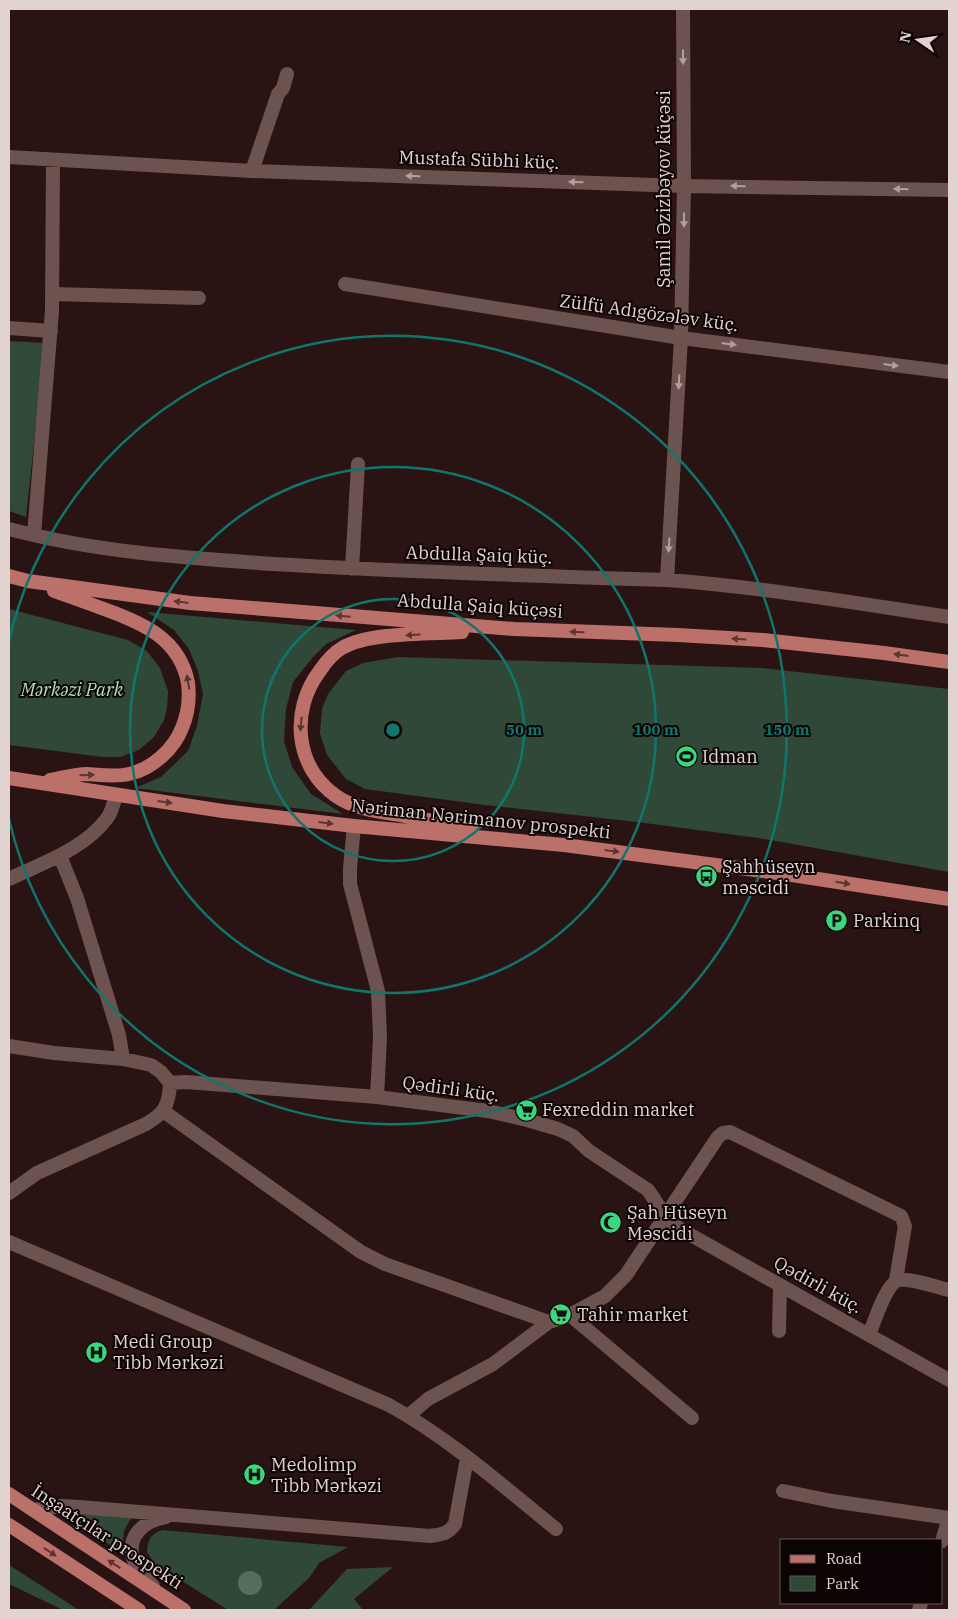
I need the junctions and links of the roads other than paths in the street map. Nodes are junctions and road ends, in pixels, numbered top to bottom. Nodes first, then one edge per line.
1 (683, 9) edge
2 (288, 74) dead end
3 (9, 158) edge
4 (53, 161) junction
5 (252, 171) junction
6 (684, 186) junction
7 (949, 190) edge
8 (345, 284) dead end
9 (53, 294) junction
10 (199, 298) dead end
11 (9, 328) edge
12 (50, 331) junction
13 (681, 338) junction
14 (949, 372) edge
15 (358, 464) dead end
16 (9, 529) edge
17 (34, 535) junction
18 (352, 569) junction
19 (9, 576) edge
20 (667, 580) junction
21 (28, 581) junction
22 (949, 617) edge
23 (514, 629) junction
24 (949, 662) edge
25 (9, 778) edge
26 (39, 782) junction
27 (116, 795) junction
28 (354, 826) junction
29 (564, 845) junction
30 (60, 856) junction
31 (9, 879) edge
32 (949, 899) edge
33 (9, 1046) edge
34 (123, 1058) junction
35 (170, 1083) junction
36 (377, 1098) junction
37 (163, 1111) junction
38 (9, 1193) edge
39 (666, 1217) junction
40 (9, 1242) edge
41 (896, 1280) junction
42 (780, 1286) junction
43 (949, 1290) edge
44 (570, 1315) junction
45 (549, 1322) junction
46 (779, 1331) dead end
47 (869, 1334) junction
48 (949, 1380) edge
49 (408, 1416) junction
50 (692, 1418) dead end
51 (467, 1458) junction
52 (783, 1491) dead end
53 (9, 1494) edge
54 (33, 1510) junction
55 (180, 1515) junction
56 (949, 1518) edge
57 (9, 1525) edge
58 (556, 1529) dead end
59 (943, 1539) edge
60 (162, 1596) junction
61 (139, 1610) edge
62 (184, 1610) edge

1 -> 6 street, Şamil Əzizbəyov küçəsi
2 - 5 street
3 - 4 street, Mustafa Sübhi küç.
4 - 5 street, Mustafa Sübhi küç.
4 - 9 street
6 -> 5 street, Mustafa Sübhi küç.
7 -> 6 street, Mustafa Sübhi küç.
6 -> 13 street, Şamil Əzizbəyov küçəsi
8 - 13 street, Zülfü Adıgözələv küç.
9 - 10 street
9 - 12 street
11 - 12 street
12 - 17 street
13 -> 14 street, Zülfü Adıgözələv küç.
13 -> 20 street, Şamil Əzizbəyov küçəsi
15 - 18 street
16 - 17 street, Abdulla Şaiq küç.
17 - 18 street, Abdulla Şaiq küç.
18 - 20 street, Abdulla Şaiq küç.
19 - 21 main road, Abdulla Şaiq küçəsi
20 - 22 street, Abdulla Şaiq küç.
23 -> 21 main road, Abdulla Şaiq küçəsi
26 -> 21 main road
24 -> 23 main road, Abdulla Şaiq küçəsi
23 -> 29 main road
25 - 26 main road, Nəriman Nərimanov prospekti
26 - 27 main road, Nəriman Nərimanov prospekti
27 -> 28 main road, Nəriman Nərimanov prospekti
27 - 30 street
28 - 29 main road, Nəriman Nərimanov prospekti
28 - 36 street
29 -> 32 main road, Nəriman Nərimanov prospekti
30 - 31 street
30 - 34 street
33 - 34 street
34 - 35 street
35 - 36 street, Qədirli küç.
35 - 37 street
36 - 39 street, Qədirli küç.
37 - 38 street
37 - 45 street
39 - 41 street
39 - 42 street, Qədirli küç.
39 - 44 street
40 - 49 street
41 - 43 street
41 - 47 street
42 - 46 street
42 - 47 street, Qədirli küç.
44 - 45 street
44 - 50 street
45 - 49 street
47 - 48 street, Qədirli küç.
49 - 51 street
51 - 55 street
51 - 58 street
52 - 56 street
53 - 54 main road, İnşaatçılar prospekti
54 - 55 street
60 -> 54 main road, İnşaatçılar prospekti
55 - 60 street
56 - 59 street
57 -> 61 main road
60 - 62 main road, İnşaatçılar prospekti

